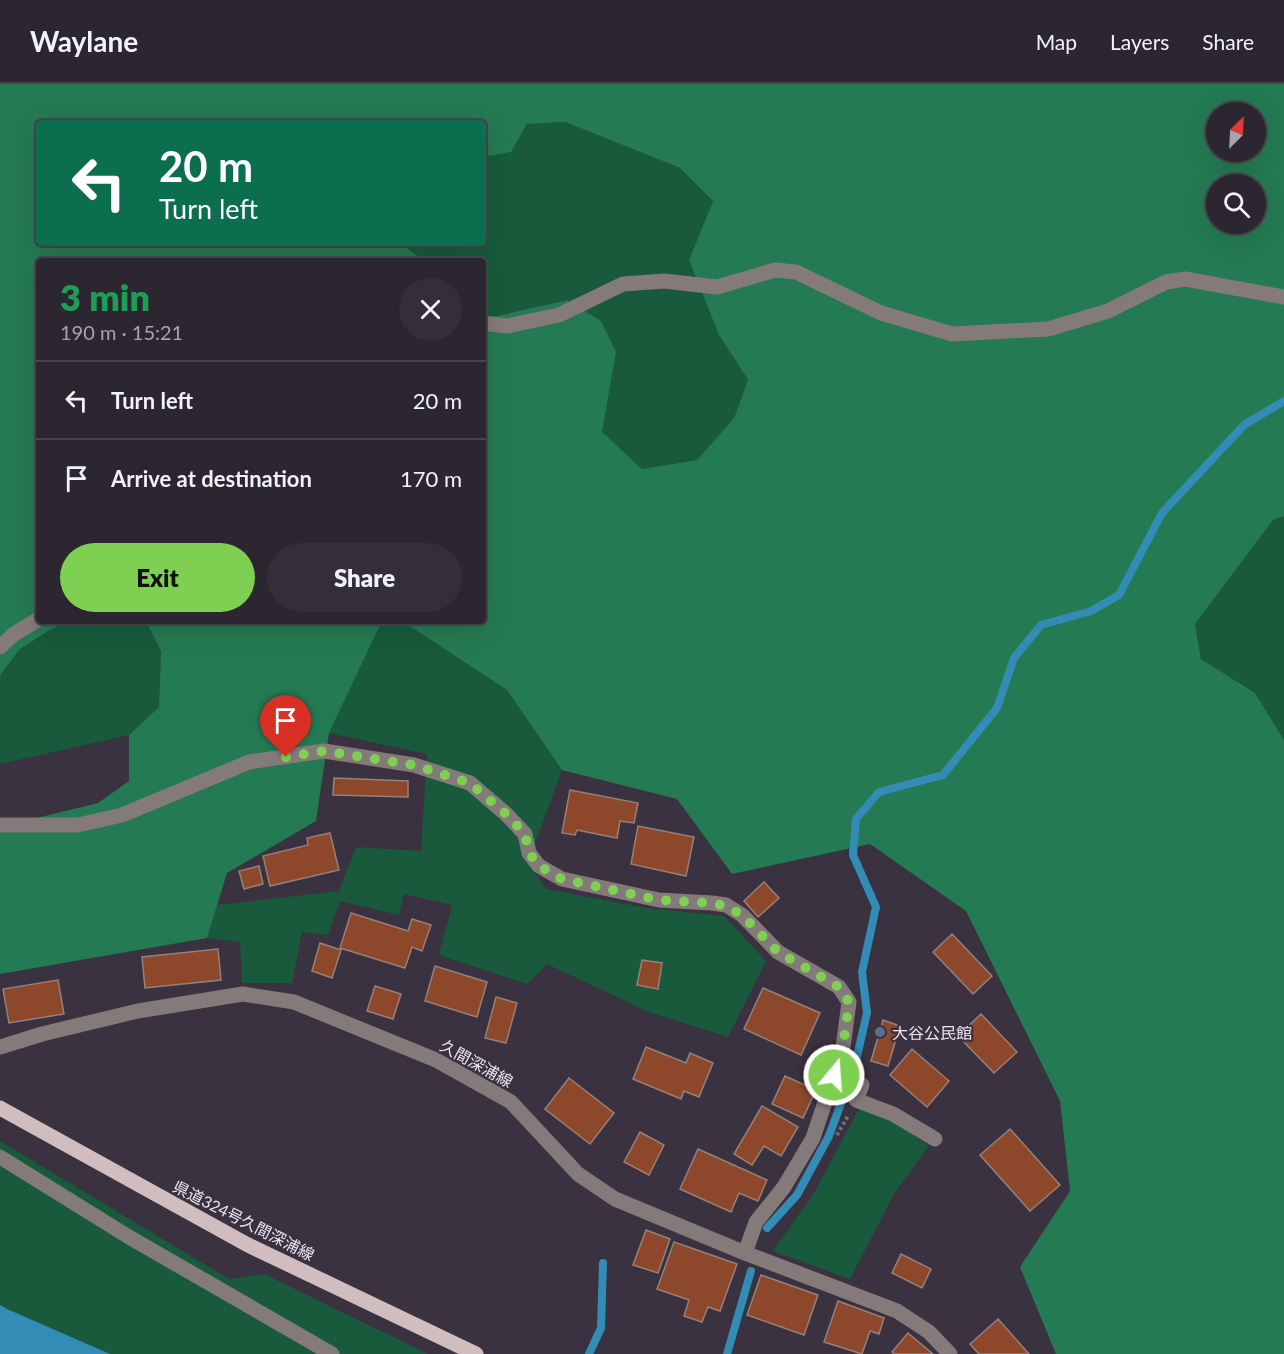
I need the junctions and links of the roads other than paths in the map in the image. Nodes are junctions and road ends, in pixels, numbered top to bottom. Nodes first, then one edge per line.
1 (1284, 297) edge
2 (486, 322) edge
3 (36, 621) edge
4 (0, 647) edge
5 (0, 825) edge
6 (0, 1047) edge
7 (862, 1085) dead end
8 (0, 1108) edge
9 (935, 1139) dead end
10 (0, 1157) edge
11 (745, 1252) junction
12 (332, 1354) edge
13 (476, 1354) edge
14 (950, 1354) edge

1 - 2 street
3 - 4 street
5 - 11 street
6 - 11 street, 久間深浦線
7 - 9 street
8 - 13 main road, 県道324号久間深浦線
10 - 12 street
11 - 14 street, 久間深浦線

